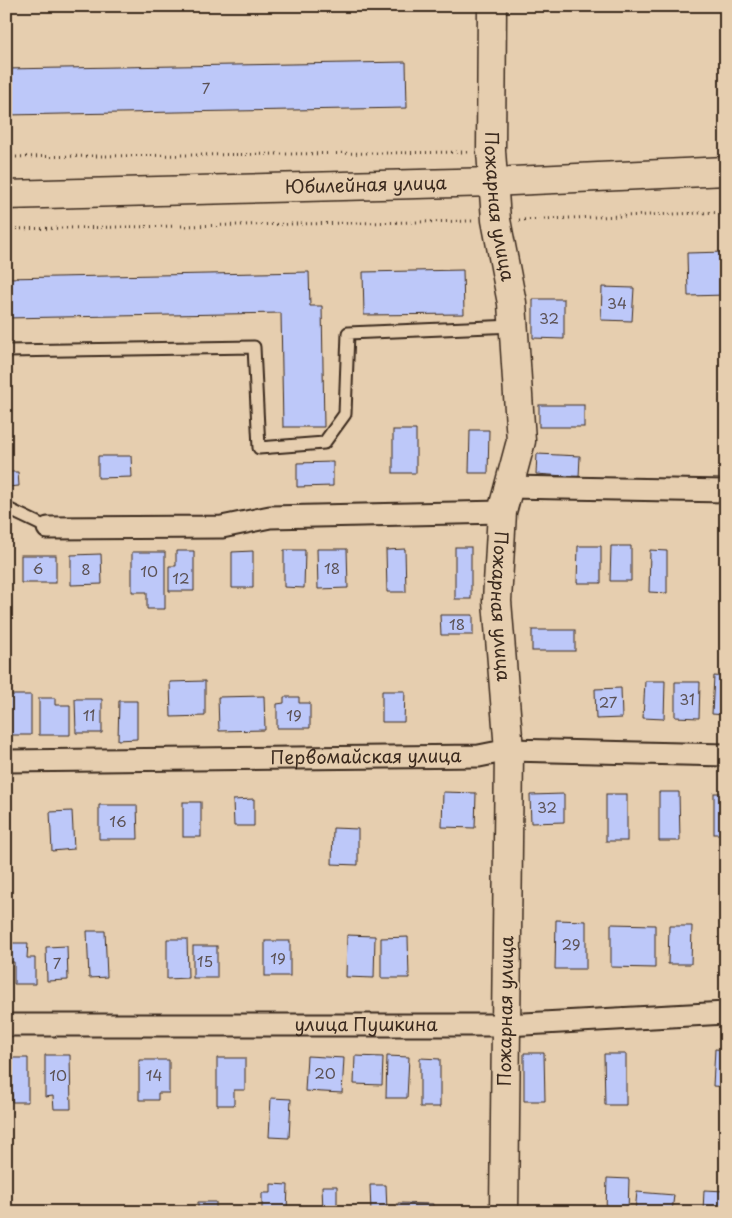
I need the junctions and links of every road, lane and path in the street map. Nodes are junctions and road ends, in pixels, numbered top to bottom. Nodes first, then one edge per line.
1 (492, 6) edge
2 (491, 151) junction
3 (6, 157) edge
4 (726, 171) edge
5 (493, 182) junction
6 (6, 195) edge
7 (726, 212) edge
8 (496, 220) junction
9 (6, 229) edge
10 (514, 326) junction
11 (6, 350) edge
12 (509, 486) junction
13 (726, 491) edge
14 (6, 508) edge
15 (502, 512) junction
16 (48, 528) joint
17 (509, 750) junction
18 (726, 755) edge
19 (6, 761) edge
20 (726, 1013) edge
21 (6, 1025) edge
22 (506, 1025) junction
23 (504, 1212) edge

1 - 2 street, Пожарная улица
2 - 3 path
2 - 5 street, Пожарная улица
4 - 5 street, Юбилейная улица
5 - 6 street, Юбилейная улица
5 - 8 street, Пожарная улица
7 - 8 path
8 - 9 path
8 - 10 street, Пожарная улица
10 - 11 lane
10 - 12 street, Пожарная улица
12 - 13 street
12 - 15 street, Пожарная улица
14 - 16 lane
15 - 16 street
15 - 17 street, Пожарная улица
17 - 18 street, Первомайская улица
17 - 19 street, Первомайская улица
17 - 22 street, Пожарная улица
20 - 22 street, улица Пушкина
21 - 22 street, улица Пушкина
22 - 23 street, Пожарная улица

